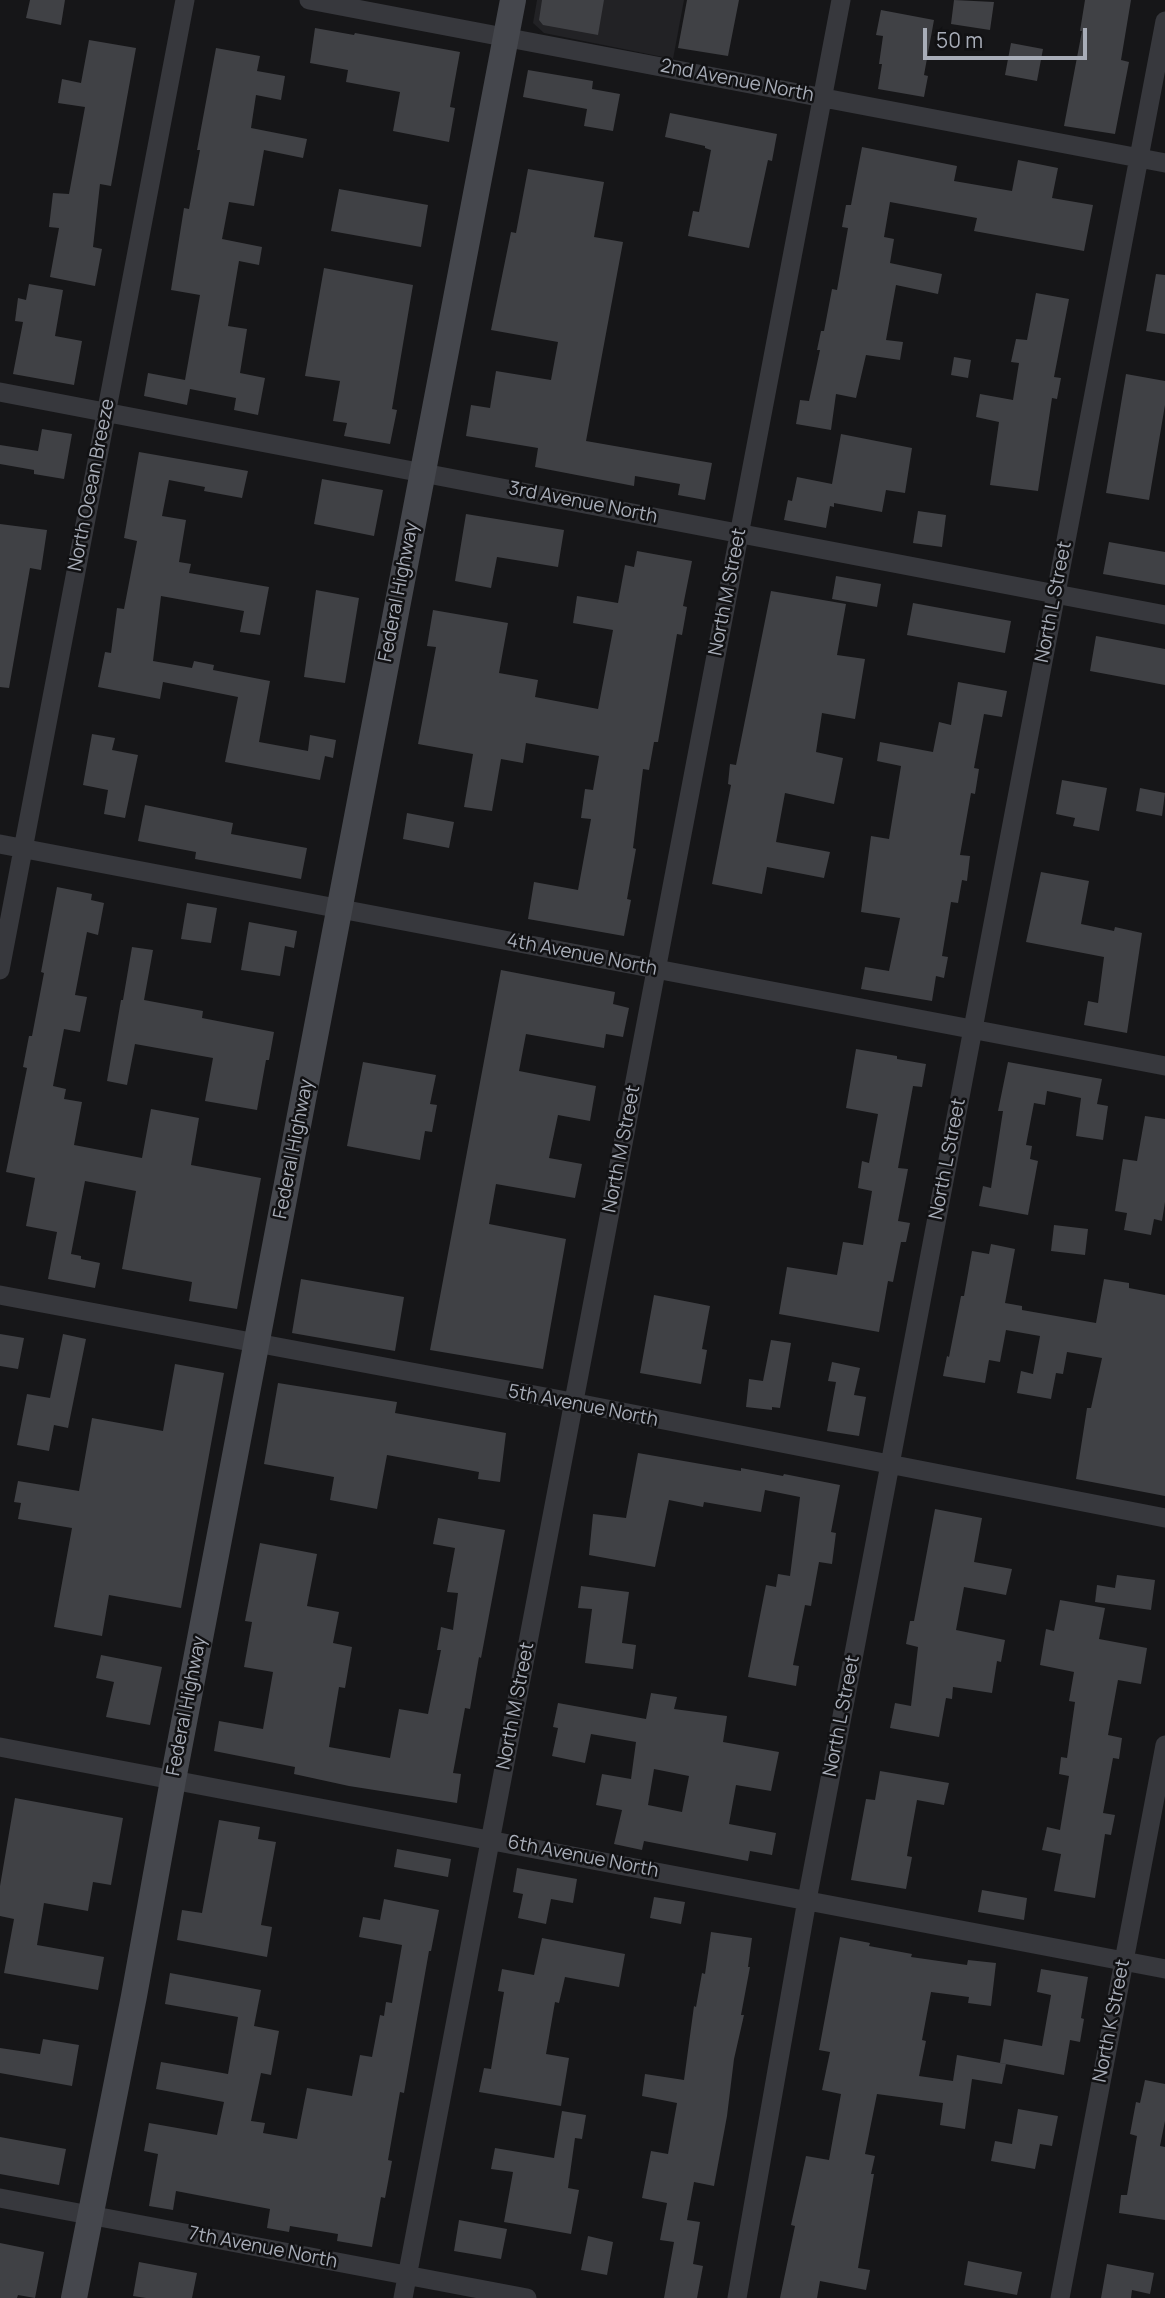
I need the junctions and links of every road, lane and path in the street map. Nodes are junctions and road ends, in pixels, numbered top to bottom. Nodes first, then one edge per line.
1 (185, 0) edge
2 (309, 0) edge
3 (513, 0) edge
4 (841, 0) edge
5 (1165, 21) edge
6 (506, 38) junction
7 (822, 98) junction
8 (1139, 158) junction
9 (1165, 163) edge
10 (0, 393) edge
11 (106, 413) junction
12 (422, 472) junction
13 (739, 534) junction
14 (1056, 594) junction
15 (1165, 614) edge
16 (0, 844) edge
17 (23, 848) junction
18 (340, 910) junction
19 (656, 969) junction
20 (0, 970) edge
21 (973, 1029) junction
22 (1165, 1066) edge
23 (0, 1295) edge
24 (257, 1344) junction
25 (573, 1404) junction
26 (890, 1465) junction
27 (1165, 1518) edge
28 (1165, 1745) edge
29 (0, 1747) edge
30 (173, 1780) junction
31 (490, 1840) junction
32 (807, 1900) junction
33 (1124, 1961) junction
34 (1165, 1969) edge
35 (0, 2198) edge
36 (89, 2215) junction
37 (408, 2275) junction
38 (74, 2298) edge
39 (404, 2298) edge
40 (527, 2298) edge
41 (737, 2298) edge
42 (1060, 2298) edge

1 - 11 street, North Ocean Breeze
2 - 6 street, 2nd Avenue North
3 - 6 main road, Federal Highway
4 - 7 street, North M Street
5 - 8 street, North L Street
6 - 7 street, 2nd Avenue North
6 - 12 main road, Federal Highway
7 - 8 street, 2nd Avenue North
7 - 13 street, North M Street
8 - 9 street, 2nd Avenue North
8 - 14 street, North L Street
10 - 11 street, 3rd Avenue North
11 - 12 street, 3rd Avenue North
11 - 17 street, North Ocean Breeze
12 - 13 street, 3rd Avenue North
12 - 18 main road, Federal Highway
13 - 14 street, 3rd Avenue North
13 - 19 street, North M Street
14 - 15 street, 3rd Avenue North
14 - 21 street, North L Street
16 - 17 street, 4th Avenue North
17 - 18 street, 4th Avenue North
17 - 20 street, North Ocean Breeze
18 - 19 street, 4th Avenue North
18 - 24 main road, Federal Highway
19 - 21 street, 4th Avenue North
19 - 25 street, North M Street
21 - 22 street, 4th Avenue North
21 - 26 street, North L Street
23 - 24 street, 5th Avenue North
24 - 25 street, 5th Avenue North
24 - 30 main road, Federal Highway
25 - 26 street, 5th Avenue North
25 - 31 street, North M Street
26 - 27 street, 5th Avenue North
26 - 32 street, North L Street
28 - 33 street, North K Street
29 - 30 street, 6th Avenue North
30 - 31 street, 6th Avenue North
30 - 36 main road, Federal Highway
31 - 32 street, 6th Avenue North
31 - 37 street, North M Street
32 - 33 street, 6th Avenue North
32 - 41 street, North L Street
33 - 34 street, 6th Avenue North
33 - 42 street, North K Street
35 - 36 street, 7th Avenue North
36 - 37 street, 7th Avenue North
36 - 38 main road, Federal Highway
37 - 39 street, North M Street
37 - 40 street, 7th Avenue North

